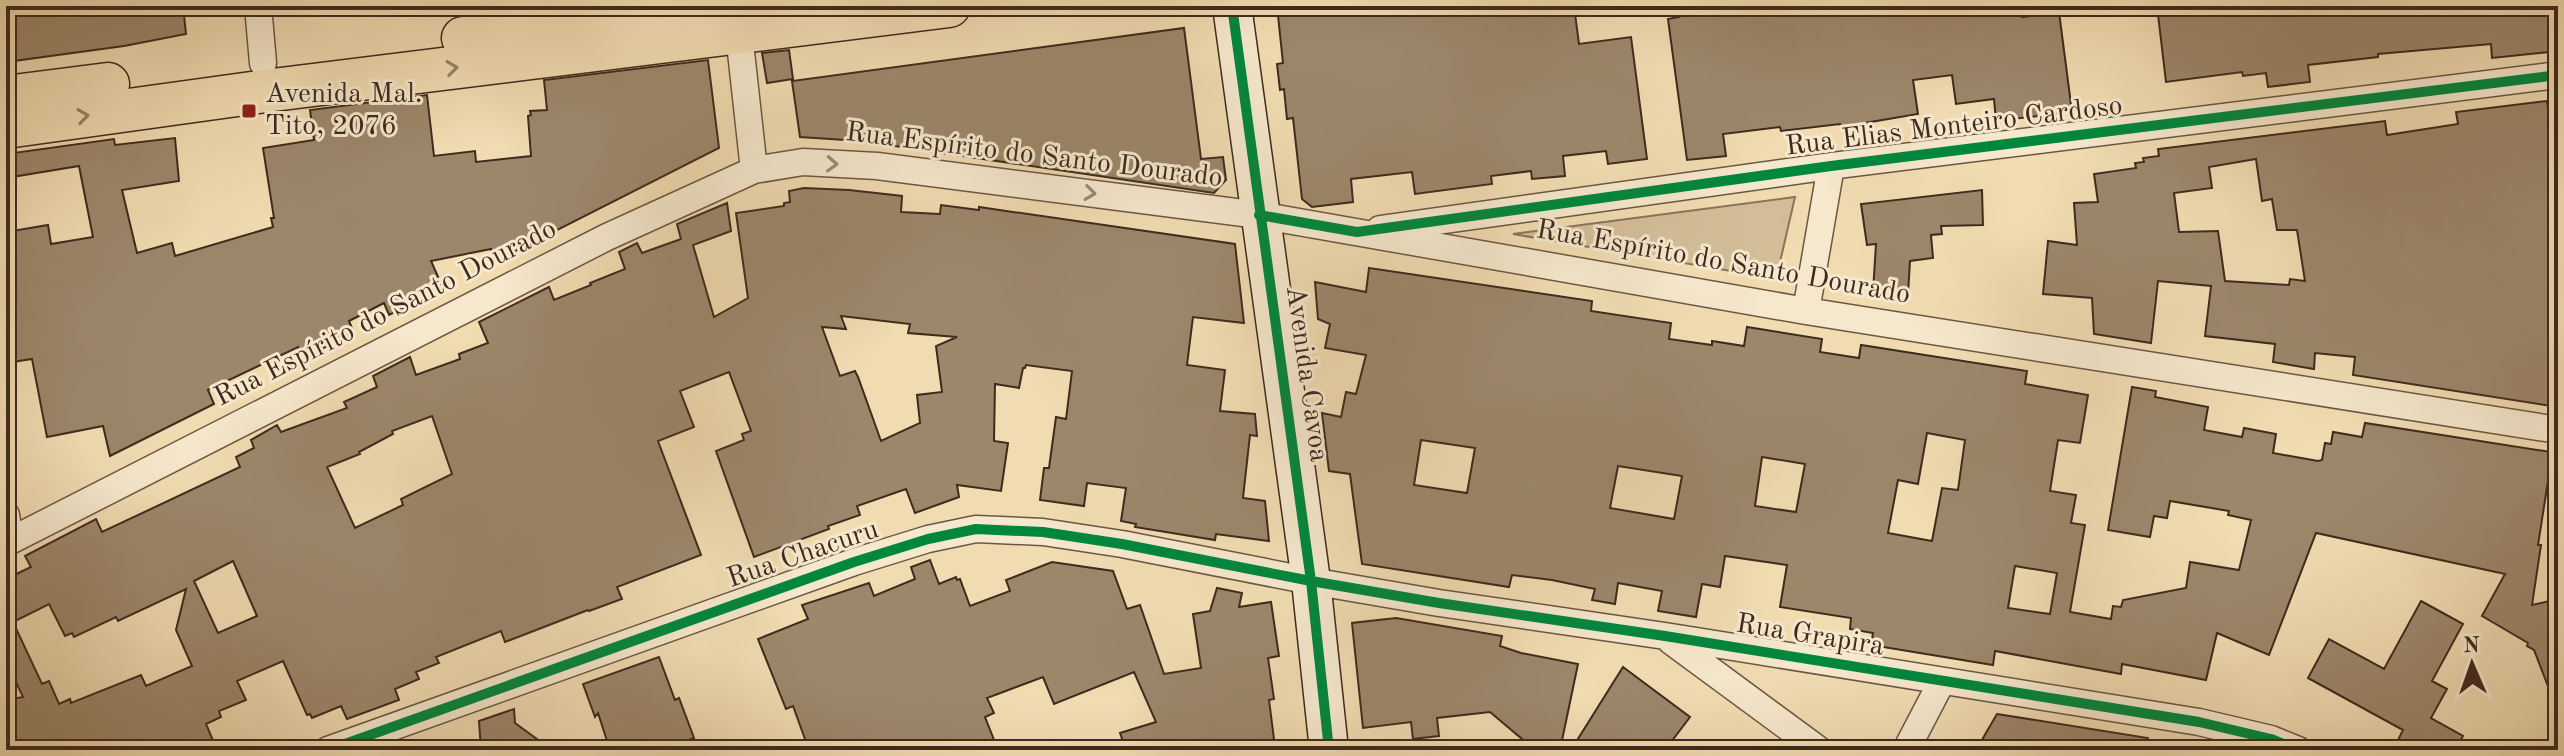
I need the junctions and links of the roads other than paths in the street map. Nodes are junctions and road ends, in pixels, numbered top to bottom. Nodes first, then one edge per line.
1 (258, 6) edge
2 (949, 6) edge
3 (1232, 6) edge
4 (513, 19) edge
5 (726, 20) edge
6 (263, 63) junction
7 (2558, 75) edge
8 (6, 97) edge
9 (6, 127) edge
10 (1831, 166) junction
11 (754, 170) junction
12 (1259, 215) junction
13 (1357, 232) junction
14 (1806, 311) junction
15 (2558, 430) edge
16 (6, 515) edge
17 (8, 542) edge
18 (1311, 581) junction
19 (1665, 636) junction
20 (1942, 681) junction
21 (342, 748) edge
22 (1329, 750) edge
23 (1819, 750) edge
24 (1906, 750) edge
25 (2298, 750) edge

1 - 6 street
2 - 5 main road
3 - 12 street, Avenida Cavoa
4 - 5 main road
4 - 6 main road
9 -> 5 main road
5 - 11 street
6 - 8 main road
7 - 10 street, Rua Elias Monteiro Cardoso
10 - 13 street, Rua Elias Monteiro Cardoso
10 - 14 street
11 -> 12 street, Rua Espírito do Santo Dourado
11 - 17 street, Rua Espírito do Santo Dourado
12 - 13 street, Rua Espírito do Santo Dourado
12 - 18 street, Avenida Cavoa
13 - 14 street, Rua Espírito do Santo Dourado
14 - 15 street, Rua Espírito do Santo Dourado
16 - 17 street
18 - 19 street, Rua Grapira
18 - 21 street, Rua Chacuru
18 - 22 street, Avenida Cavoa
19 - 20 street, Rua Grapira
19 - 23 street
20 - 24 street
20 - 25 street, Rua Grapira

